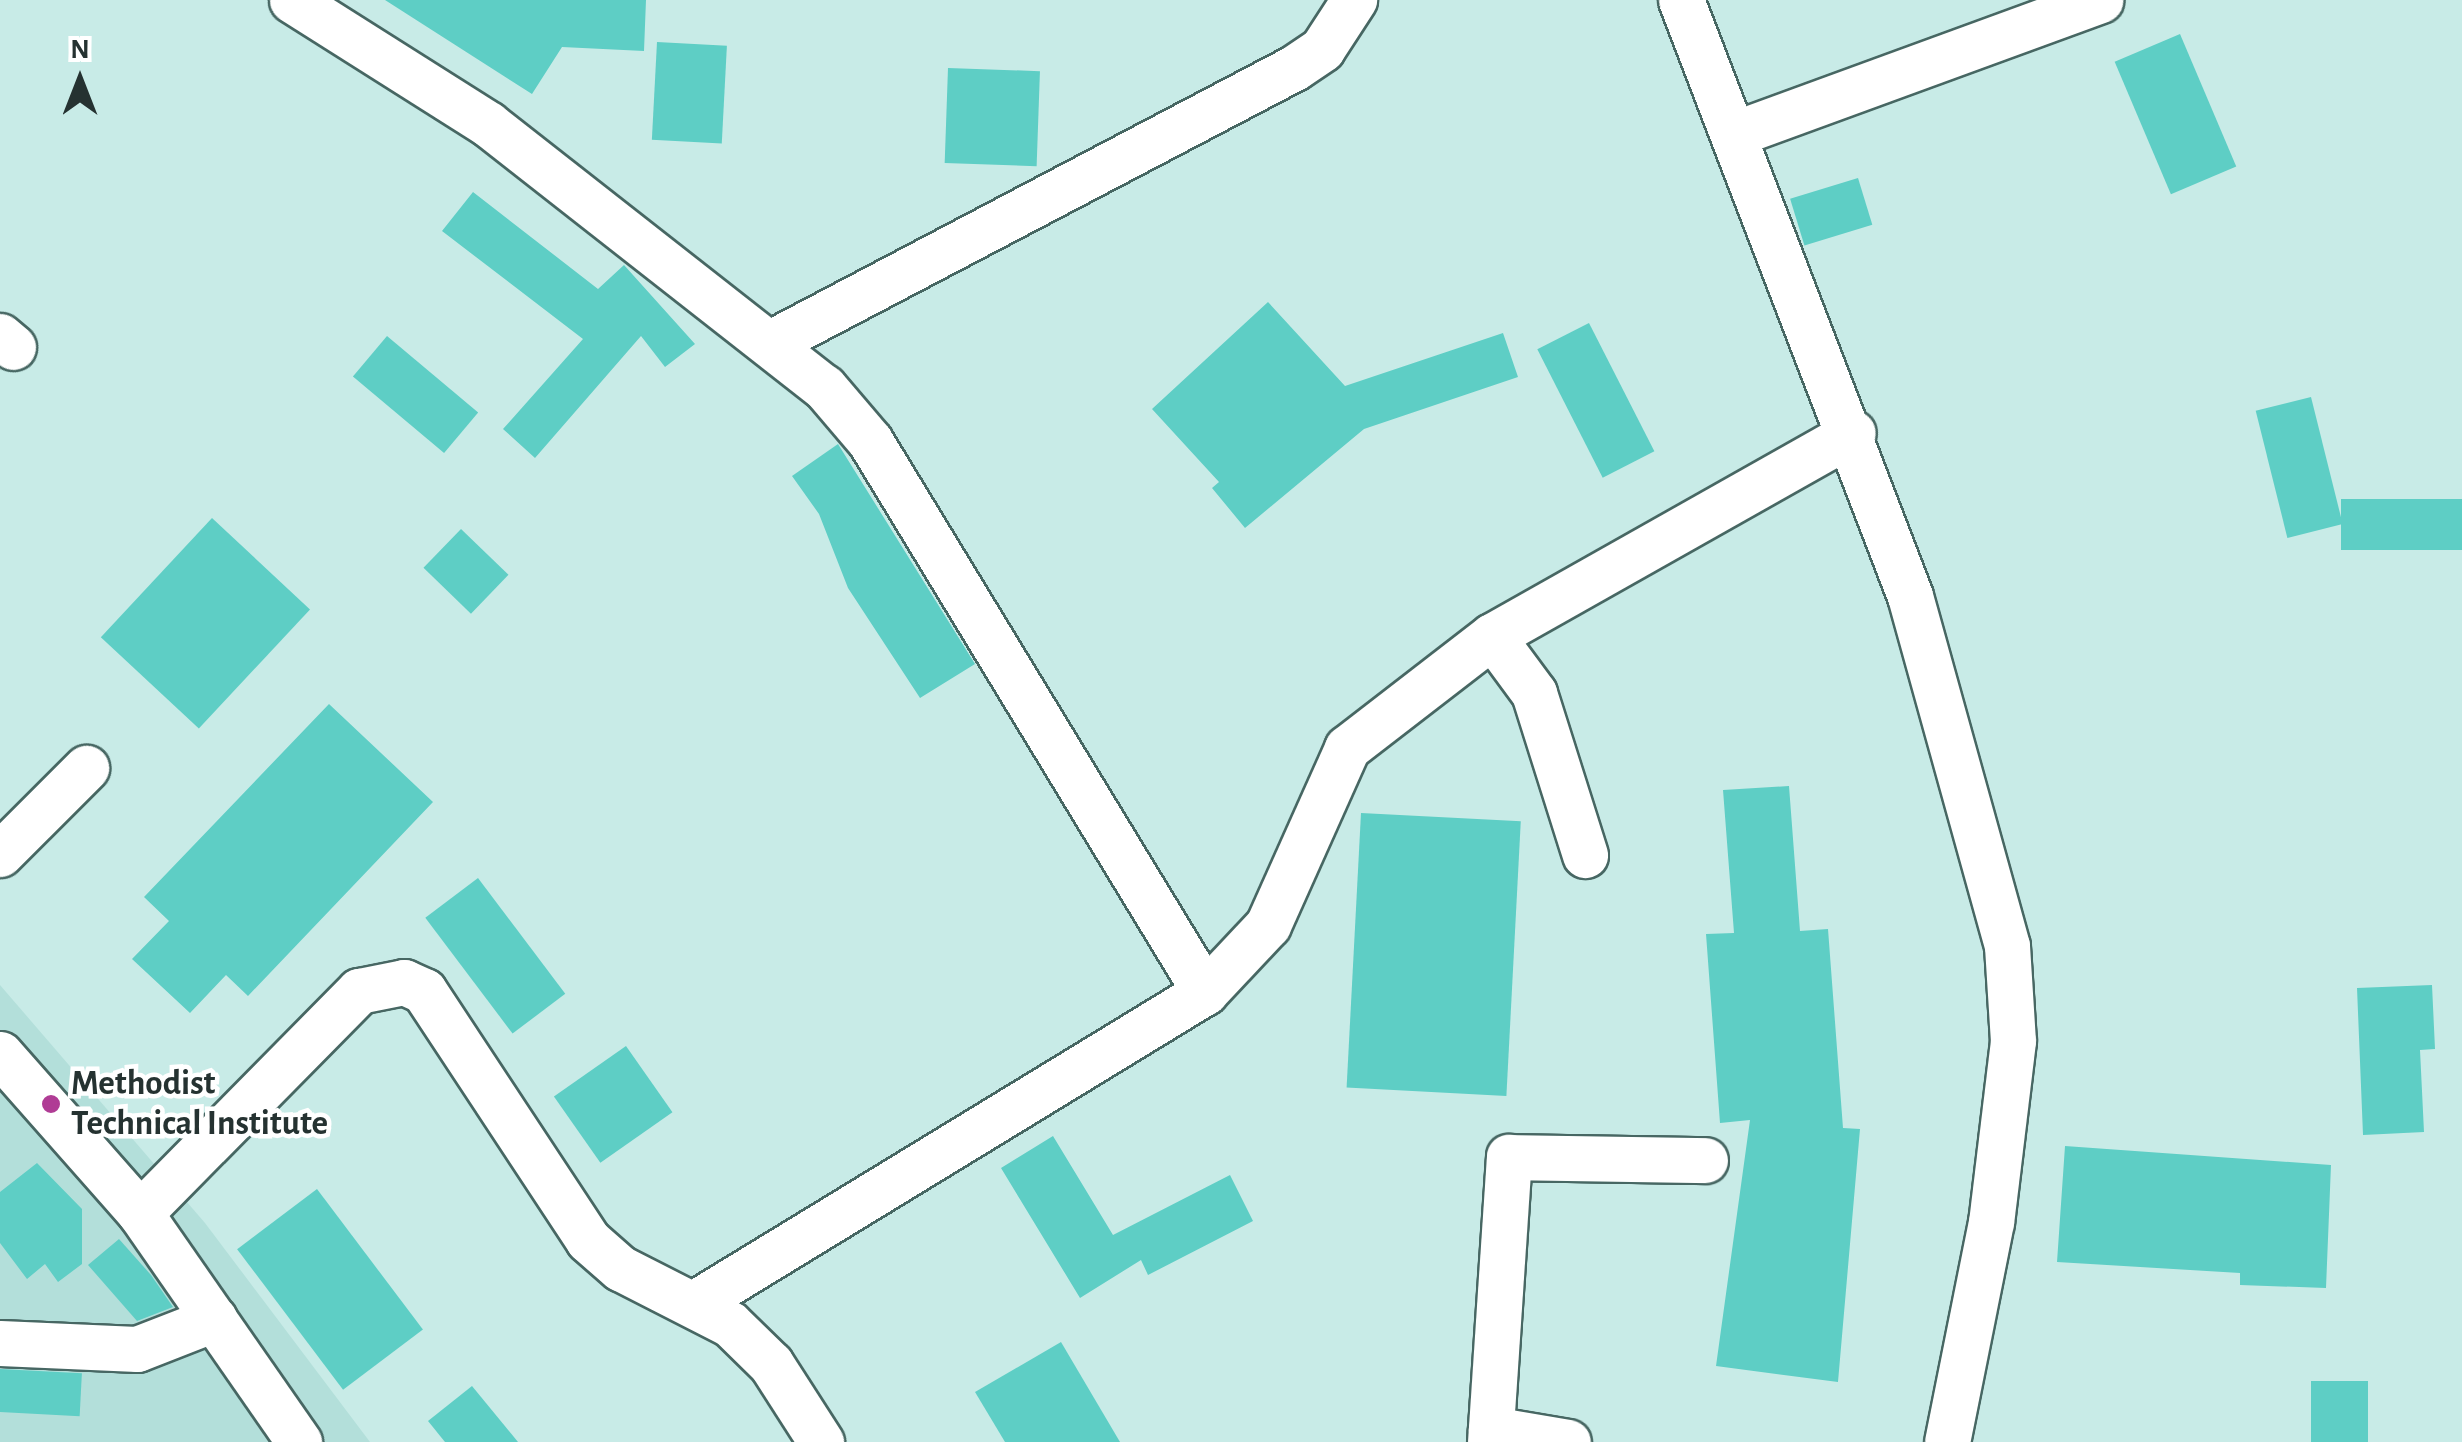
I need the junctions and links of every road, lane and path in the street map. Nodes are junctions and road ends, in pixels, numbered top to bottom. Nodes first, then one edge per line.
1 (292, 0) edge
2 (1354, 0) edge
3 (1681, 0) edge
4 (2100, 0) edge
5 (1737, 134) junction
6 (772, 342) junction
7 (1853, 433) junction
8 (1492, 636) junction
9 (86, 768) dead end
10 (0, 854) edge
11 (1584, 855) dead end
12 (1205, 992) junction
13 (0, 1054) edge
14 (1705, 1160) dead end
15 (140, 1213) junction
16 (695, 1304) junction
17 (214, 1318) junction
18 (0, 1344) edge
19 (1490, 1435) edge
20 (300, 1442) edge
21 (821, 1442) edge
22 (1568, 1442) edge
23 (1947, 1442) edge

1 - 6 street
2 - 6 street
3 - 5 street
4 - 5 street
5 - 7 street
6 - 12 street
7 - 8 street
7 - 23 street
8 - 11 street
8 - 12 street
9 - 10 street
12 - 16 street
13 - 15 street
14 - 19 street
15 - 16 street
15 - 17 street
16 - 21 street
17 - 18 street
17 - 20 street
19 - 22 street

